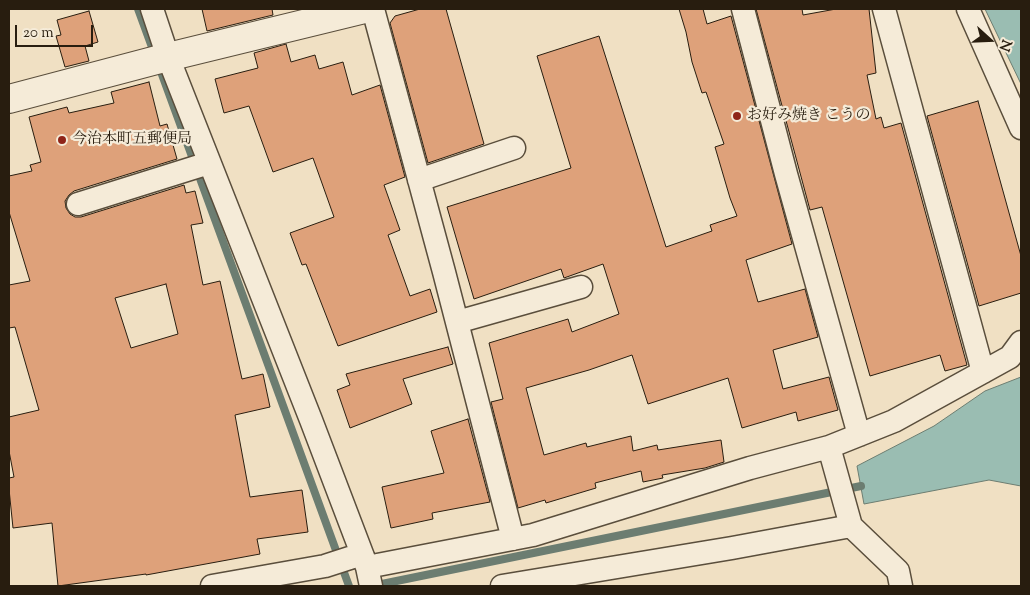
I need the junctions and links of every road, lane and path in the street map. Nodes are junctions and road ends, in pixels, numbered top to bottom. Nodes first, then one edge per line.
1 (152, 9) edge
2 (364, 9) edge
3 (374, 9) edge
4 (743, 9) edge
5 (884, 9) edge
6 (968, 9) edge
7 (168, 58) junction
8 (9, 99) edge
9 (1021, 128) edge
10 (514, 148) dead end
11 (209, 163) junction
12 (419, 180) junction
13 (78, 204) dead end
14 (581, 288) dead end
15 (457, 322) junction
16 (1021, 342) edge
17 (983, 372) junction
18 (859, 435) junction
19 (829, 447) junction
20 (848, 518) junction
21 (513, 539) junction
22 (367, 569) edge
23 (212, 586) edge
24 (502, 586) edge
25 (901, 586) edge

1 - 7 street
2 - 7 street
3 - 12 street
4 - 18 street
5 - 17 street
6 - 9 street
7 - 8 street
7 - 11 street
10 - 12 street
11 - 13 street
11 - 22 street
12 - 15 street
14 - 15 street
15 - 21 street
16 - 17 street
17 - 18 street
18 - 19 street
19 - 20 street
19 - 21 street
20 - 24 street
20 - 25 street
21 - 22 street
22 - 23 street

